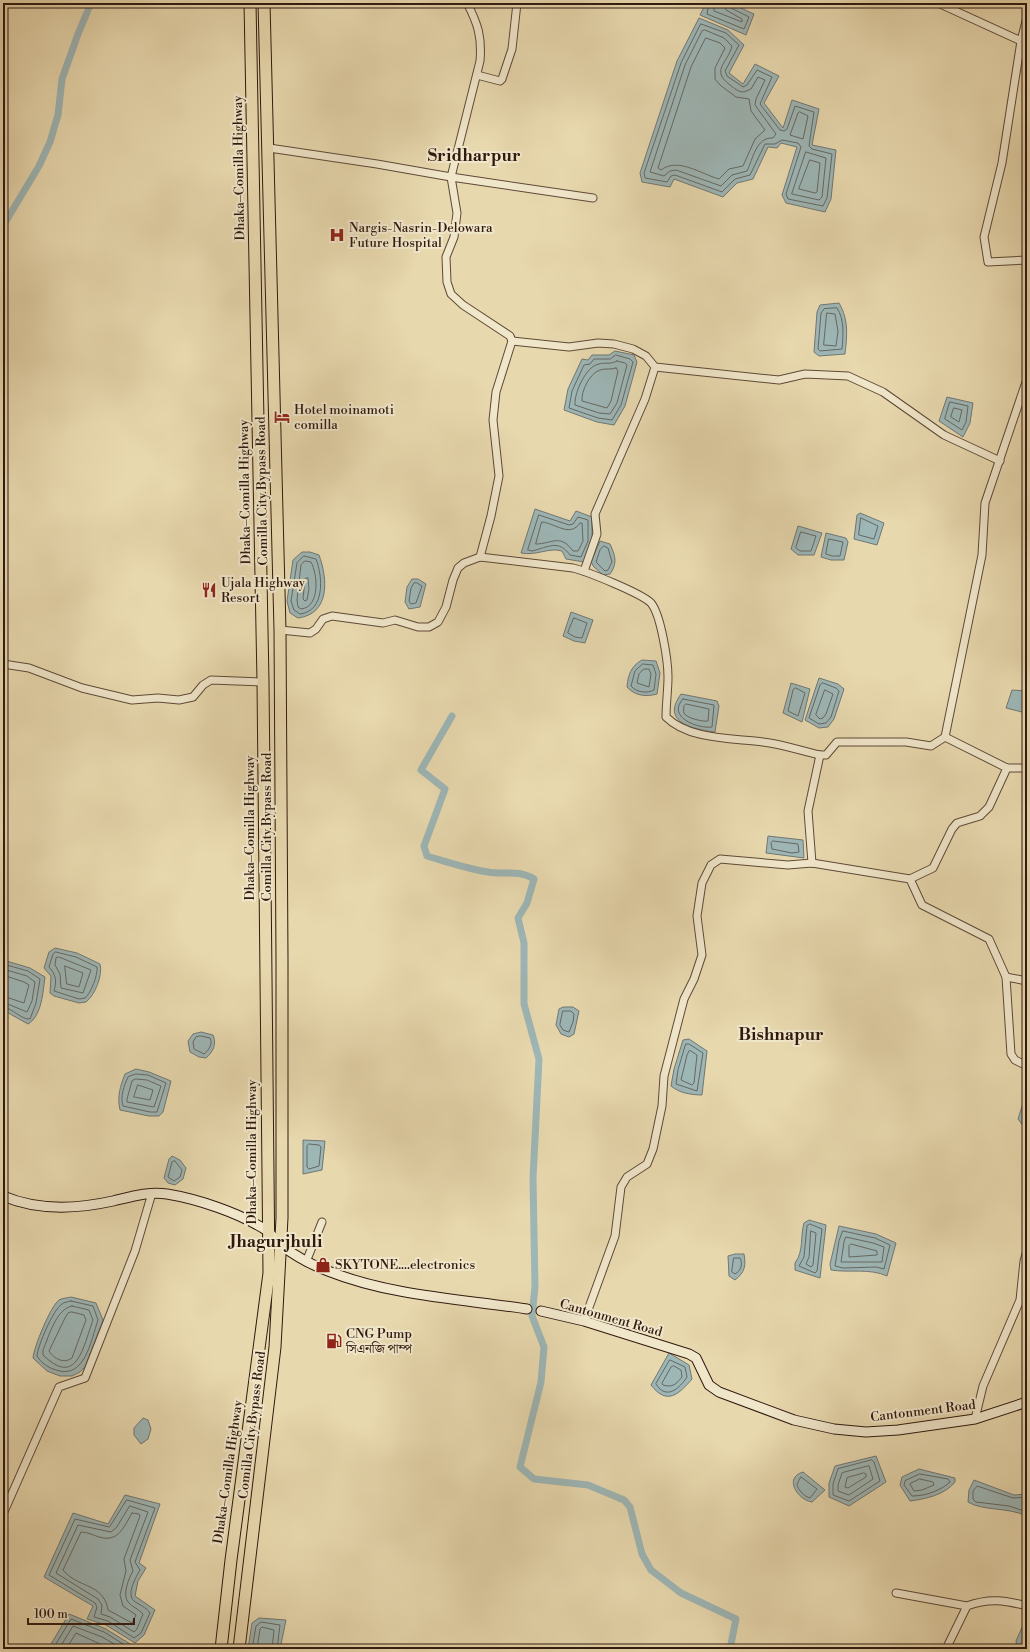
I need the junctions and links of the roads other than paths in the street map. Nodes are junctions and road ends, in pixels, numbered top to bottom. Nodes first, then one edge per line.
1 (250, 3) edge
2 (264, 3) edge
3 (467, 3) edge
4 (517, 3) edge
5 (938, 3) edge
6 (1027, 17) edge
7 (1021, 41) junction
8 (477, 74) junction
9 (269, 148) junction
10 (452, 177) junction
11 (593, 198) dead end
12 (1027, 260) edge
13 (512, 341) junction
14 (655, 367) junction
15 (1027, 380) edge
16 (1000, 461) junction
17 (480, 556) junction
18 (584, 571) junction
19 (280, 630) junction
20 (3, 664) edge
21 (263, 682) junction
22 (945, 737) junction
23 (820, 755) junction
24 (1007, 768) junction
25 (1027, 768) edge
26 (812, 863) junction
27 (910, 879) junction
28 (1006, 977) junction
29 (1027, 981) edge
30 (1027, 1066) edge
31 (152, 1192) junction
32 (3, 1196) edge
33 (322, 1222) dead end
34 (267, 1231) junction
35 (281, 1245) junction
36 (1027, 1251) edge
37 (306, 1262) junction
38 (527, 1309) dead end
39 (541, 1311) dead end
40 (584, 1321) junction
41 (1027, 1402) edge
42 (975, 1419) junction
43 (3, 1514) edge
44 (896, 1593) dead end
45 (967, 1606) junction
46 (1027, 1606) edge
47 (221, 1649) edge
48 (239, 1649) edge
49 (946, 1649) edge

1 - 21 highway, Dhaka–Comilla Highway
2 - 9 highway, Comilla City Bypass Road
3 - 8 street
4 - 8 street
5 - 7 street
6 - 7 street
7 - 12 street
8 - 10 street
9 - 10 street
9 - 19 highway, Comilla City Bypass Road
10 - 11 street
10 - 13 street
13 - 14 street
13 - 17 street
14 - 16 street
14 - 18 street
15 - 16 street
16 - 22 street
17 - 18 street
17 - 19 street
18 - 23 street
19 - 35 highway, Comilla City Bypass Road
20 - 21 street
21 - 34 highway, Dhaka–Comilla Highway
22 - 23 street
22 - 24 street
23 - 26 street
24 - 25 street
24 - 27 street
26 - 27 street
26 - 40 street
27 - 28 street
28 - 29 street
28 - 30 street
31 - 32 main road
31 - 34 main road
31 - 43 street
33 - 37 street
34 - 35 main road
34 - 47 highway, Dhaka–Comilla Highway
35 - 37 main road
35 - 48 highway, Comilla City Bypass Road
36 - 42 street
37 - 38 main road
39 - 40 main road, Cantonment Road
40 - 42 main road, Cantonment Road
41 - 42 main road, Cantonment Road
44 - 45 street
45 - 46 street
45 - 49 street

